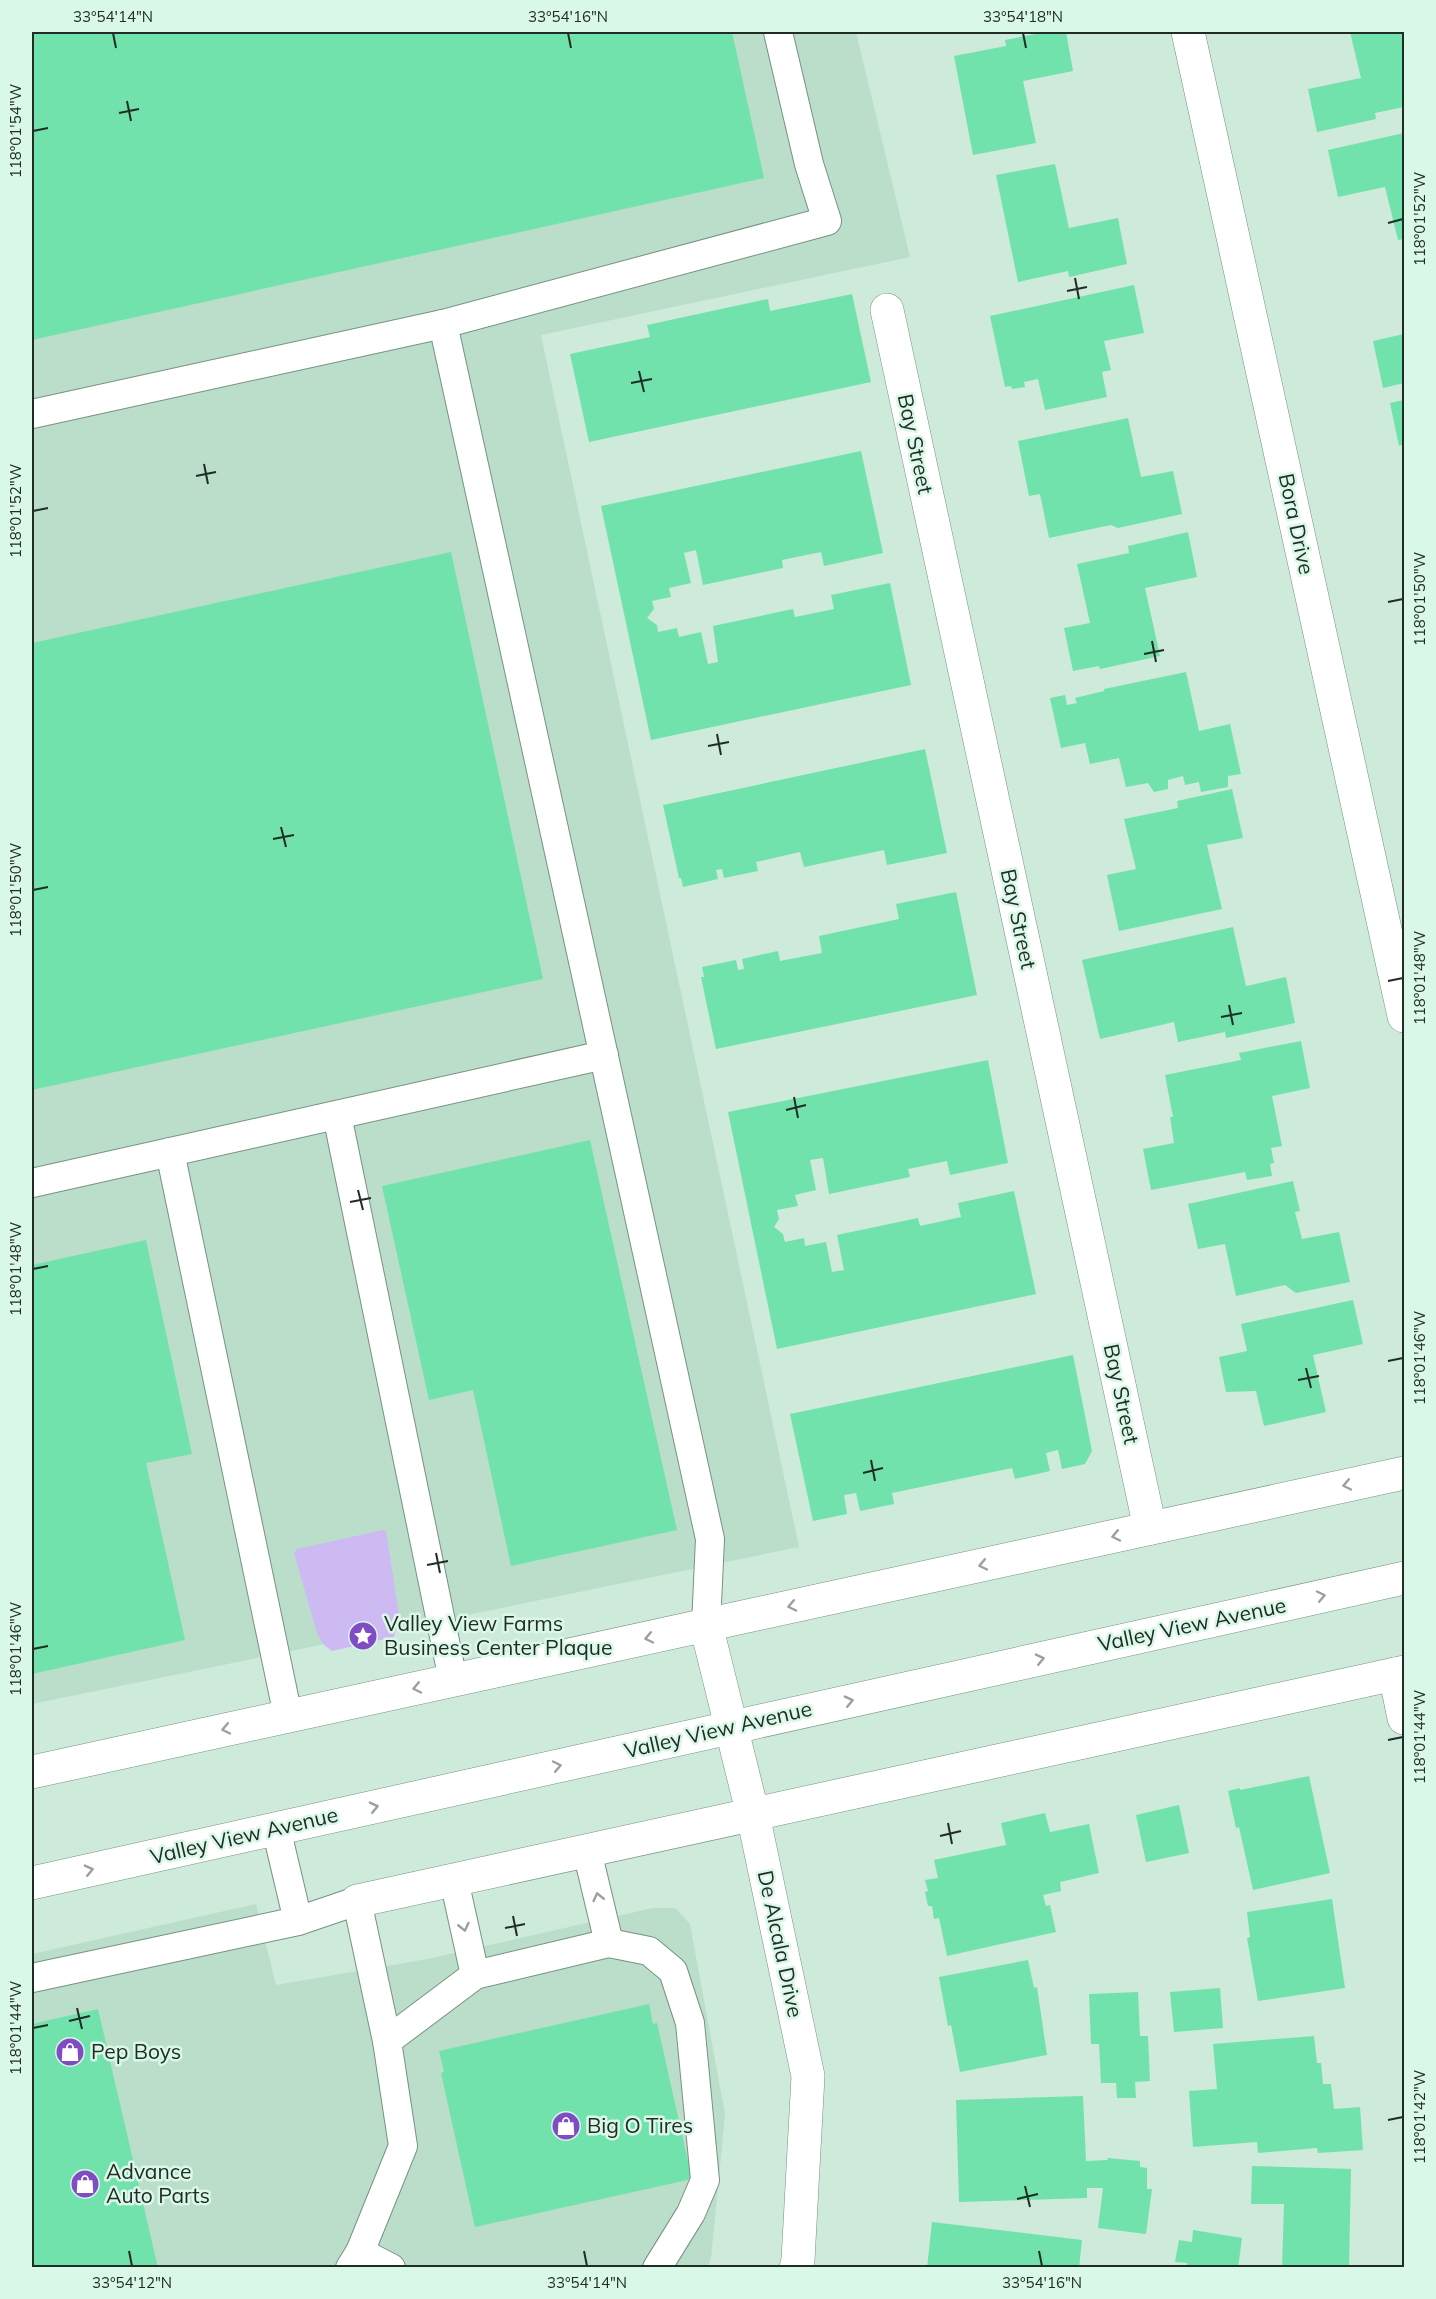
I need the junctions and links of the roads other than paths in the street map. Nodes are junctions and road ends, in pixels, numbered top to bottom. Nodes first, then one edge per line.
1 (777, 32) edge
2 (1188, 32) edge
3 (886, 310) dead end
4 (443, 324) junction
5 (32, 414) edge
6 (1404, 1016) edge
7 (604, 1054) junction
8 (337, 1115) junction
9 (170, 1152) junction
10 (32, 1183) edge
11 (1404, 1473) edge
12 (1150, 1528) junction
13 (1404, 1578) edge
14 (706, 1625) junction
15 (1400, 1673) edge
16 (453, 1680) junction
17 (288, 1716) junction
18 (1404, 1718) edge
19 (731, 1728) junction
20 (32, 1772) edge
21 (753, 1815) junction
22 (276, 1828) junction
23 (588, 1851) junction
24 (454, 1880) junction
25 (32, 1883) edge
26 (357, 1901) junction
27 (298, 1922) junction
28 (609, 1943) junction
29 (475, 1975) junction
30 (32, 1978) edge
31 (387, 2041) junction
32 (355, 2260) edge
33 (391, 2268) edge
34 (657, 2268) edge
35 (796, 2268) edge

1 - 4 lane
2 - 6 street, Bora Drive
3 - 12 street, Bay Street
4 - 5 lane
4 - 7 lane
7 - 8 lane
7 - 14 lane
8 - 9 lane
8 - 16 lane
9 - 10 lane
9 - 17 lane
11 -> 12 street
12 -> 14 street
19 -> 13 street, Valley View Avenue
14 -> 16 street
14 - 19 street, De Alcala Drive
15 - 18 street
15 - 21 street
16 -> 17 street
17 -> 20 street
19 - 21 street, De Alcala Drive
22 -> 19 street, Valley View Avenue
21 - 23 street
21 - 35 street, De Alcala Drive
25 -> 22 street, Valley View Avenue
22 - 27 lane
23 - 24 street
28 -> 23 lane
24 - 26 street
24 -> 29 lane
26 - 27 lane
26 - 31 lane
27 - 30 lane
28 - 29 lane
28 - 34 lane
29 - 31 lane
31 - 32 lane
32 - 33 lane

